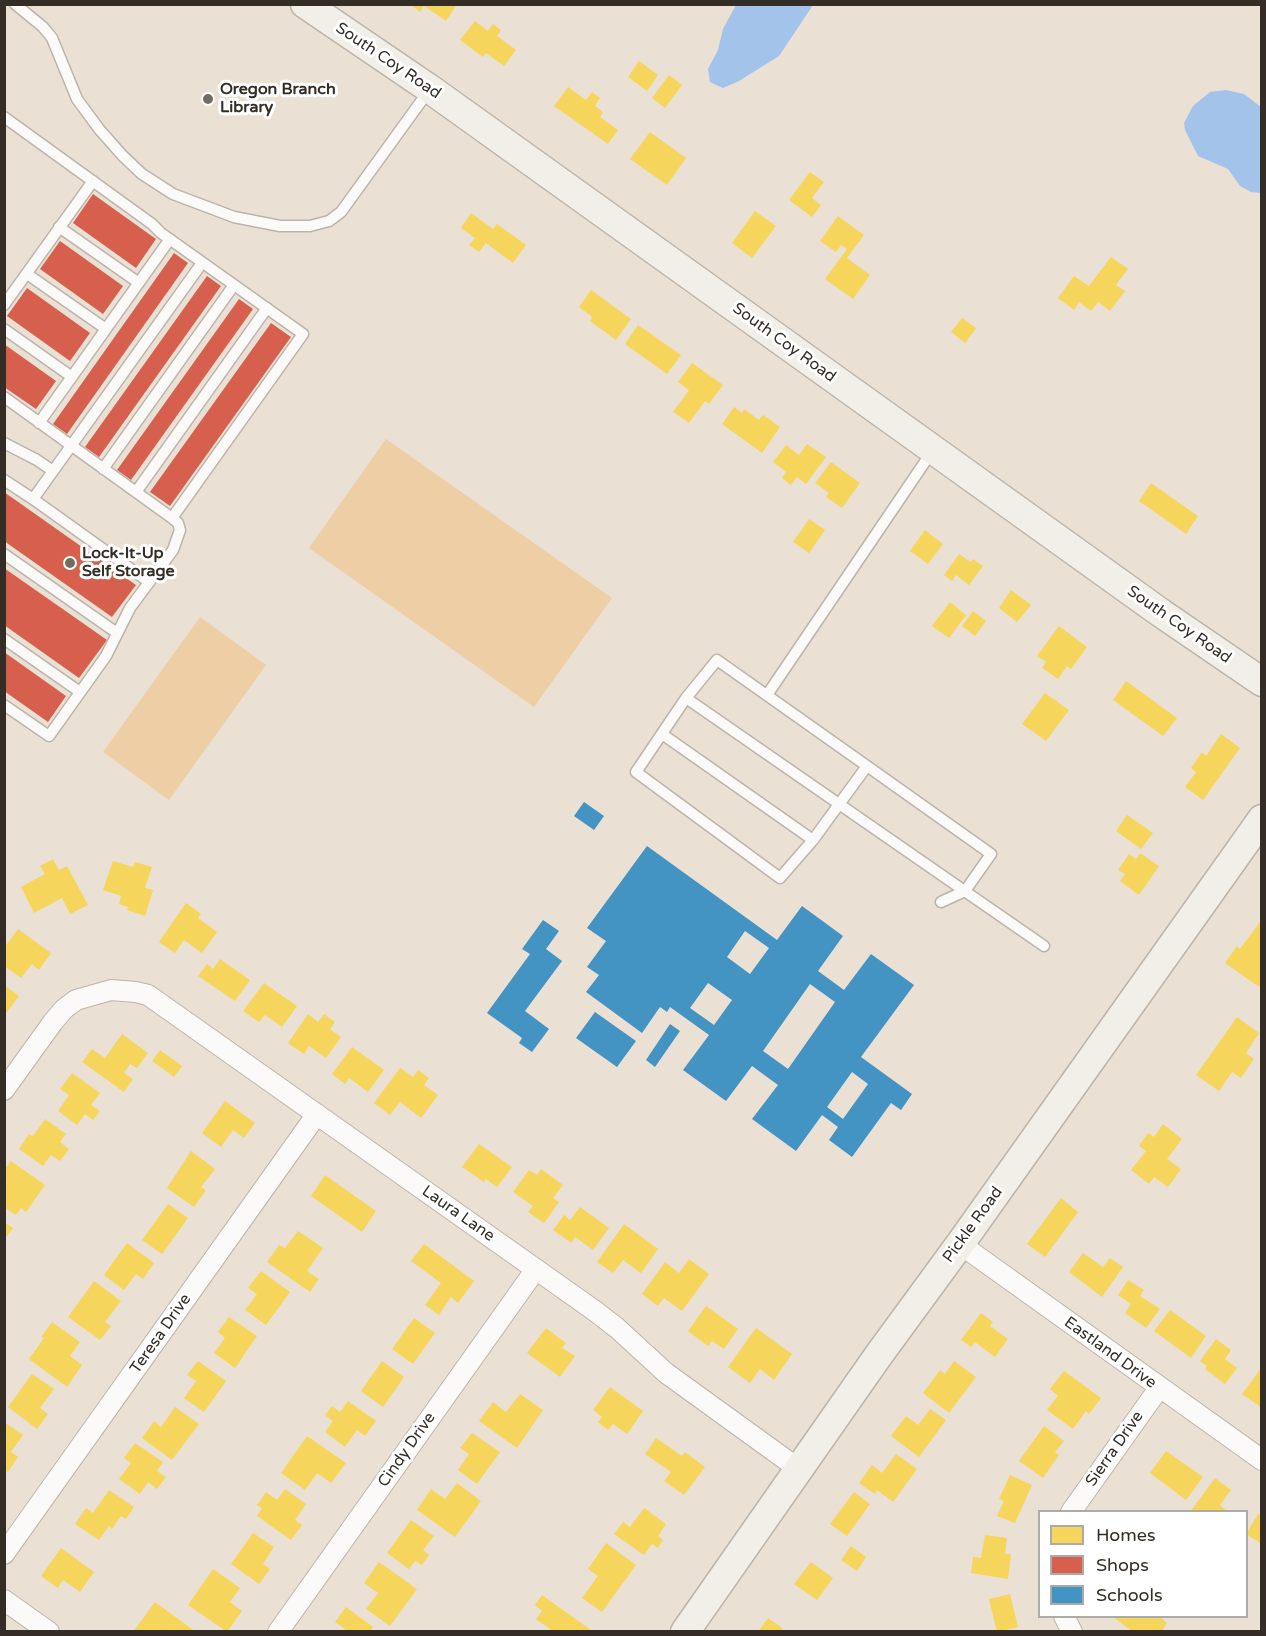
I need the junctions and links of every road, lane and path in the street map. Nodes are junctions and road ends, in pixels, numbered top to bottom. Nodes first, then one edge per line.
1 (15, 4) edge
2 (305, 4) edge
3 (430, 89) junction
4 (4, 117) edge
5 (93, 181) junction
6 (59, 227) junction
7 (170, 239) junction
8 (202, 263) junction
9 (27, 273) junction
10 (139, 283) junction
11 (234, 285) junction
12 (4, 305) edge
13 (267, 308) junction
14 (4, 329) edge
15 (106, 329) junction
16 (72, 377) junction
17 (4, 397) edge
18 (39, 423) junction
19 (4, 443) edge
20 (71, 446) junction
21 (933, 450) junction
22 (103, 469) junction
23 (53, 471) junction
24 (4, 480) edge
25 (136, 492) junction
26 (33, 499) junction
27 (172, 518) junction
28 (4, 554) edge
29 (149, 582) junction
30 (117, 633) junction
31 (4, 639) edge
32 (1262, 682) edge
33 (80, 692) junction
34 (766, 695) junction
35 (686, 698) junction
36 (4, 705) edge
37 (662, 734) junction
38 (867, 766) junction
39 (839, 804) junction
40 (1262, 819) edge
41 (813, 840) junction
42 (965, 891) junction
43 (941, 902) dead end
44 (1044, 946) dead end
45 (4, 1090) edge
46 (317, 1114) junction
47 (960, 1244) junction
48 (536, 1269) junction
49 (1159, 1388) junction
50 (1262, 1460) edge
51 (800, 1470) junction
52 (1072, 1510) edge
53 (4, 1554) edge
54 (4, 1600) edge
55 (1065, 1618) edge
56 (49, 1632) edge
57 (278, 1632) edge
58 (685, 1632) edge
59 (1072, 1632) edge

1 - 3 lane
2 - 3 street, South Coy Road
3 - 21 street, South Coy Road
4 - 5 lane
5 - 6 lane
5 - 7 lane
6 - 9 lane
6 - 10 lane
7 - 8 lane
7 - 10 lane
8 - 11 lane
8 - 20 lane
9 - 12 lane
9 - 15 lane
10 - 15 lane
11 - 13 lane
11 - 22 lane
13 - 25 lane
13 - 27 lane
14 - 16 lane
15 - 16 lane
16 - 18 lane
17 - 18 lane
18 - 20 lane
19 - 23 lane
20 - 22 lane
20 - 23 lane
21 - 32 street, South Coy Road
21 - 34 lane
22 - 25 lane
23 - 26 lane
24 - 26 lane
25 - 27 lane
26 - 29 lane
27 - 29 lane
28 - 30 lane
29 - 30 lane
30 - 33 lane
31 - 33 lane
33 - 36 lane
34 - 35 lane
34 - 38 lane
35 - 37 lane
35 - 39 lane
37 - 41 lane
37 - 41 lane
38 - 39 lane
38 - 42 lane
39 - 41 lane
39 - 42 lane
40 - 47 street, Pickle Road
42 - 43 lane
42 - 44 lane
45 - 46 street, Laura Lane
46 - 48 street, Laura Lane
46 - 53 street, Teresa Drive
47 - 49 street, Eastland Drive
47 - 51 street, Pickle Road
48 - 51 street, Laura Lane
48 - 57 street, Cindy Drive
49 - 50 street, Eastland Drive
49 - 52 street, Sierra Drive
51 - 58 street, Pickle Road
54 - 56 street
55 - 59 street

